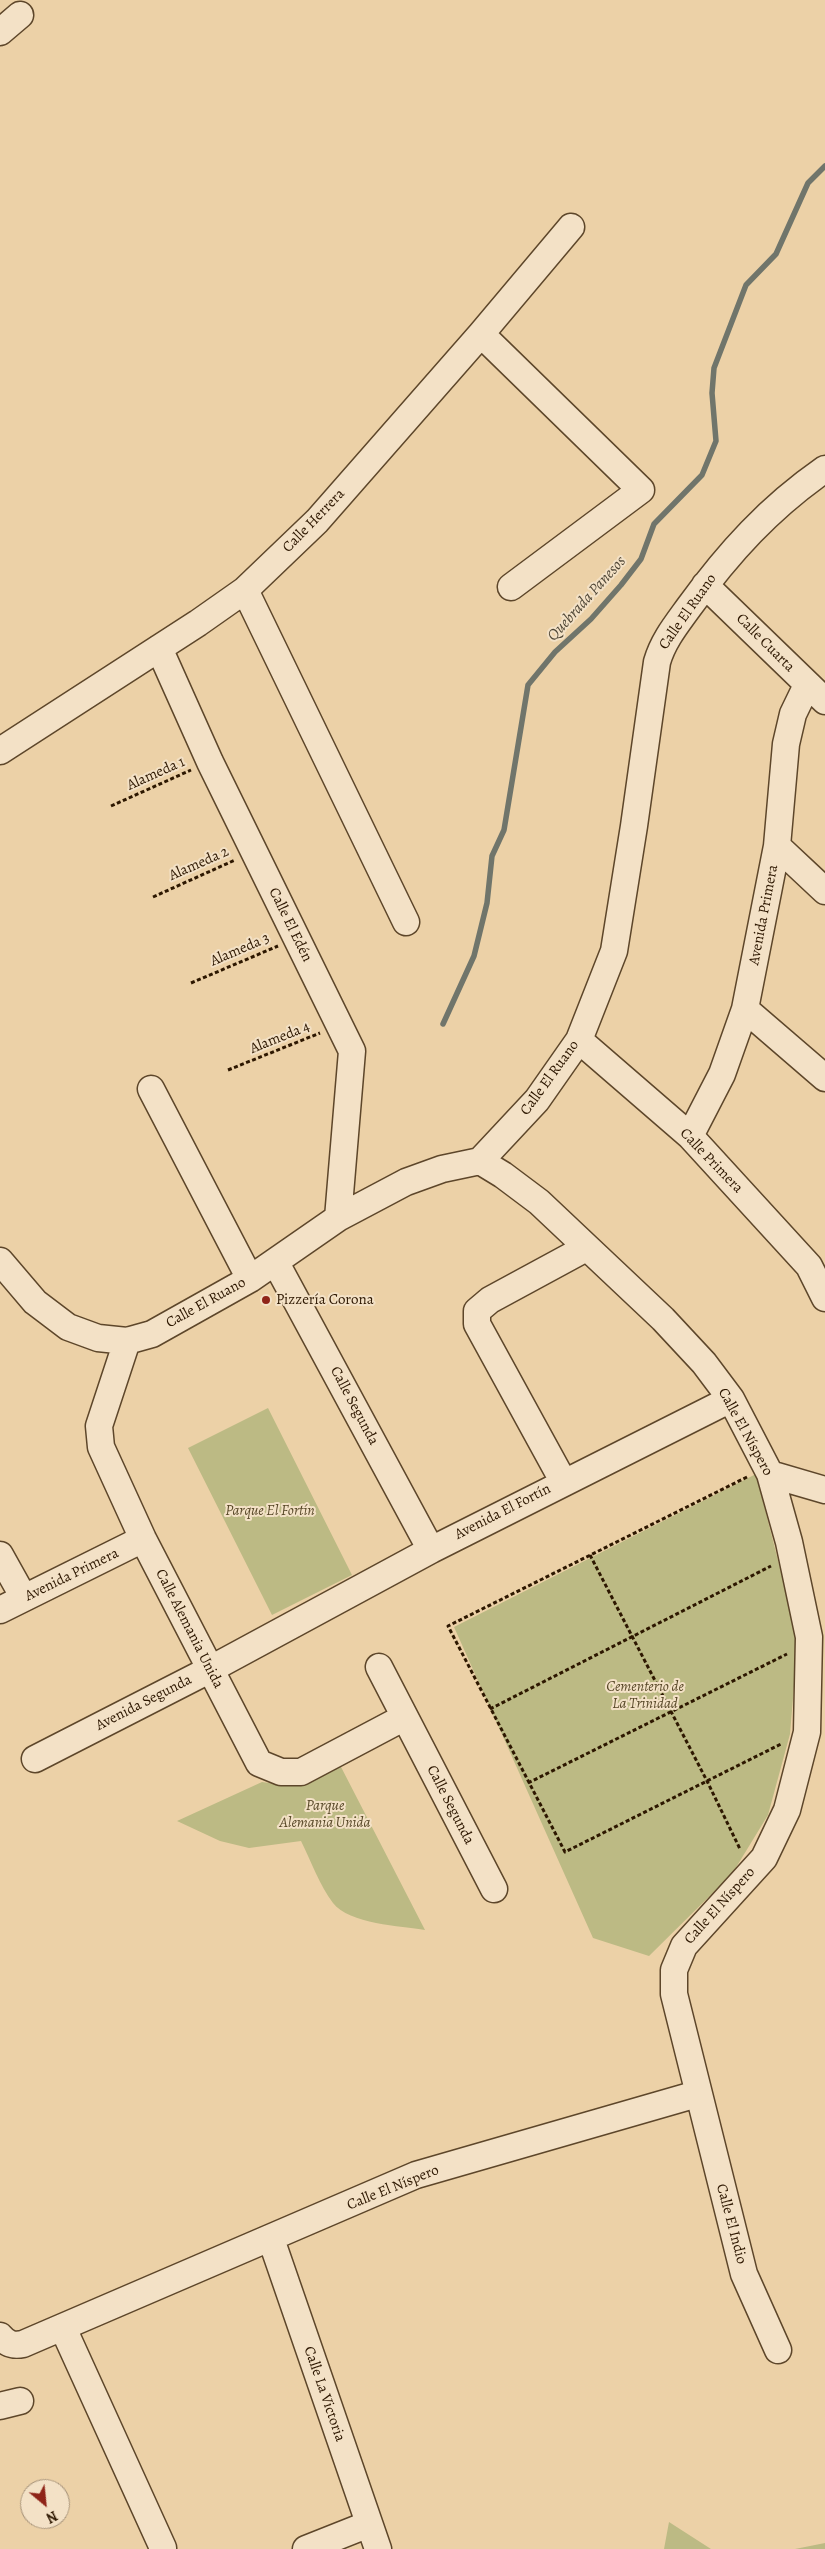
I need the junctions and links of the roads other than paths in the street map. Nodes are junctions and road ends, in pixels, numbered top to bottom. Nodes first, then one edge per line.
1 (20, 15) dead end
2 (0, 32) edge
3 (571, 227) dead end
4 (481, 334) junction
5 (825, 469) edge
6 (705, 585) junction
7 (511, 587) dead end
8 (245, 590) junction
9 (159, 648) junction
10 (816, 693) edge
11 (0, 751) edge
12 (777, 846) junction
13 (825, 891) edge
14 (406, 922) dead end
15 (745, 1010) junction
16 (579, 1040) junction
17 (825, 1078) edge
18 (151, 1089) dead end
19 (690, 1136) junction
20 (480, 1161) junction
21 (338, 1218) junction
22 (586, 1248) junction
23 (0, 1261) edge
24 (276, 1263) junction
25 (250, 1279) junction
26 (825, 1298) edge
27 (127, 1340) junction
28 (731, 1399) junction
29 (768, 1471) junction
30 (564, 1482) junction
31 (825, 1490) edge
32 (143, 1539) junction
33 (431, 1550) junction
34 (0, 1555) edge
35 (24, 1598) junction
36 (0, 1610) edge
37 (279, 1632) joint
38 (379, 1667) dead end
39 (209, 1670) junction
40 (405, 1717) junction
41 (35, 1759) dead end
42 (494, 1889) dead end
43 (697, 2094) junction
44 (271, 2239) junction
45 (63, 2328) junction
46 (0, 2336) edge
47 (778, 2350) dead end
48 (369, 2524) junction
49 (163, 2548) edge
50 (306, 2549) edge
51 (378, 2549) edge

1 - 2 street
3 - 4 street, Calle Herrera
4 - 7 street
4 - 8 street, Calle Herrera
5 - 6 street, Calle El Ruano
6 - 10 street, Calle Cuarta
6 - 16 street, Calle El Ruano
8 - 9 street, Calle Herrera
8 - 14 street
9 - 11 street, Calle Herrera
9 - 21 street, Calle El Edén
10 - 12 street, Avenida Primera
12 - 13 street
12 - 15 street, Avenida Primera
15 - 17 street
15 - 19 street, Avenida Primera
16 - 19 street, Calle Primera
16 - 20 street, Calle El Ruano
18 - 25 street
19 - 26 street, Calle Primera
20 - 21 street, Calle El Ruano
20 - 22 street, Calle El Níspero
21 - 24 street, Calle El Ruano
22 - 28 street, Calle El Níspero
22 - 30 street
23 - 27 street, Calle El Ruano
24 - 25 street, Calle El Ruano
24 - 33 street, Calle Segunda
25 - 27 street, Calle El Ruano
27 - 32 street, Calle Alemania Unida
28 - 29 street, Calle El Níspero
28 - 30 street, Avenida El Fortín
29 - 31 street
29 - 43 street, Calle El Níspero
30 - 33 street, Avenida El Fortín
32 - 35 street, Avenida Primera
32 - 39 street, Calle Alemania Unida
33 - 37 street, Avenida El Fortín
34 - 35 street
35 - 36 street, Avenida Primera
37 - 39 street, Avenida Segunda
38 - 40 street, Calle Segunda
39 - 40 street, Calle Alemania Unida
39 - 41 street, Avenida Segunda
40 - 42 street, Calle Segunda
43 - 44 street, Calle El Níspero
43 - 47 street, Calle El Indio
44 - 45 street, Calle El Níspero
44 - 48 street, Calle La Victoria
45 - 46 street, Calle El Níspero
45 - 49 street
48 - 50 street
48 - 51 street, Calle La Victoria

